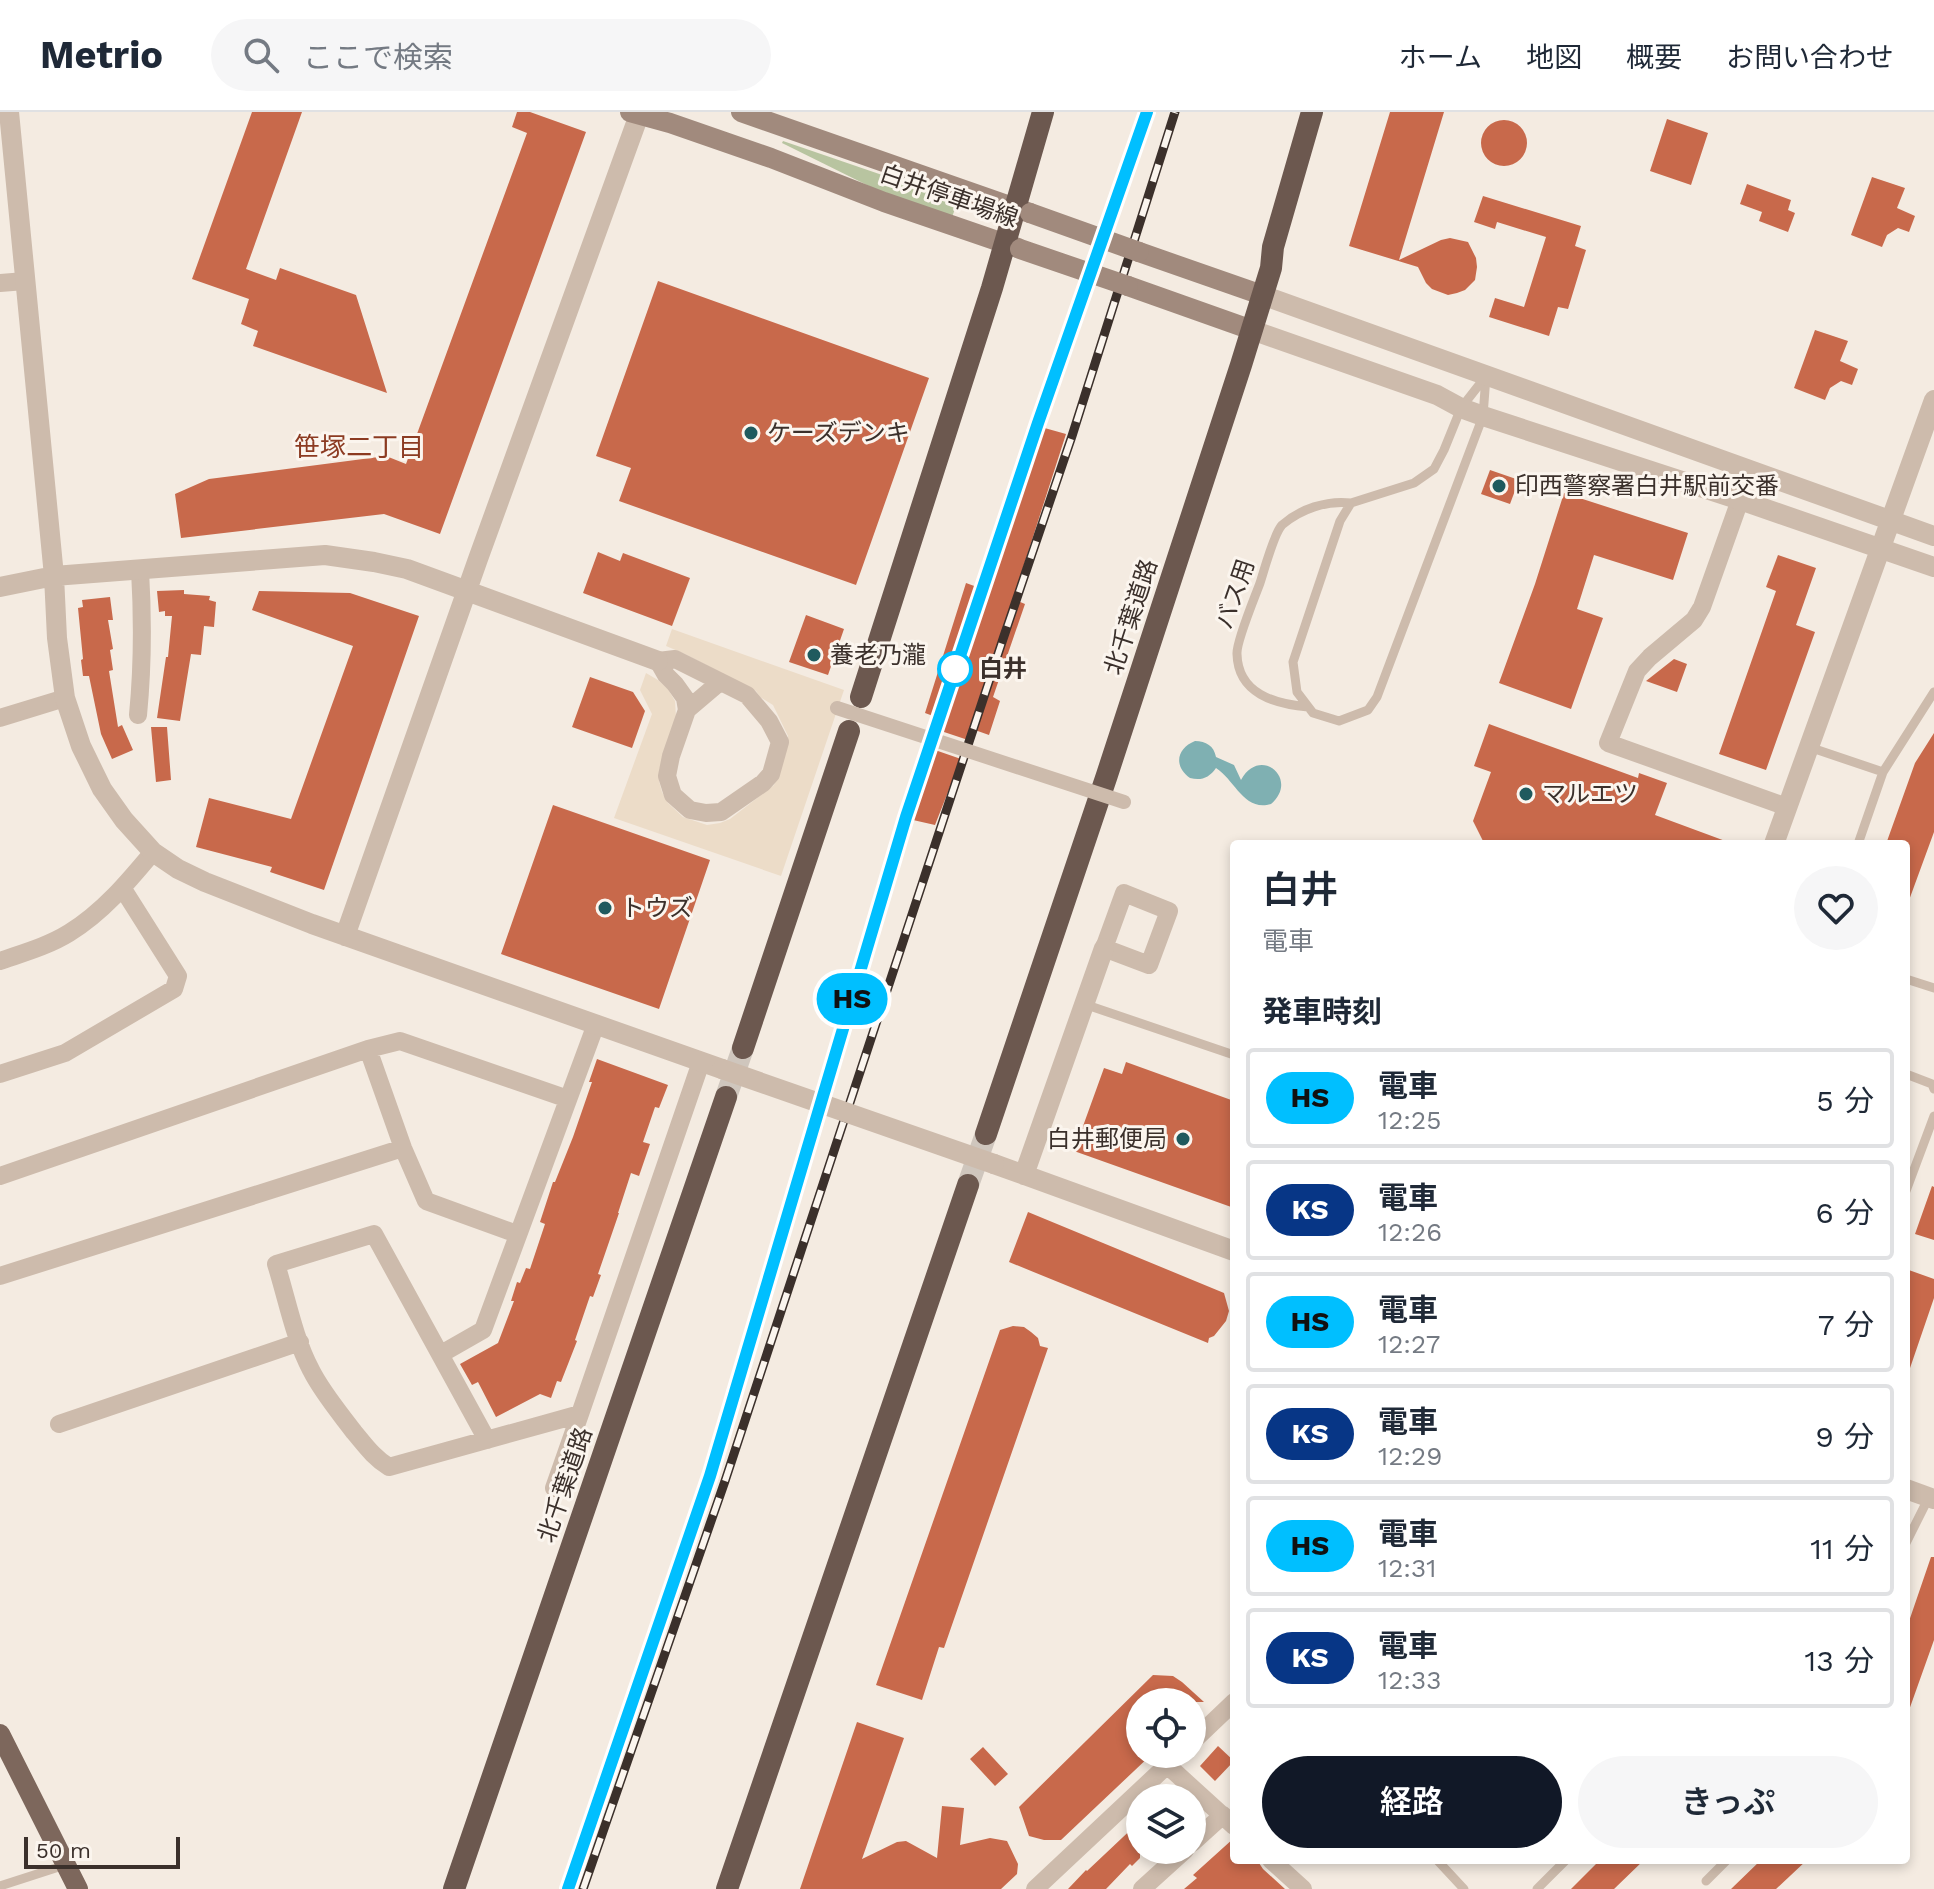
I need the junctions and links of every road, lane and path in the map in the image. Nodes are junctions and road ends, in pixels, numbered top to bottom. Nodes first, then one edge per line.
1 (9, 112) edge
2 (741, 112) edge
3 (1043, 112) edge
4 (1312, 112) edge
5 (636, 113) edge
6 (1022, 211) junction
7 (1012, 246) junction
8 (25, 281) junction
9 (0, 283) edge
10 (1255, 293) junction
11 (1245, 327) junction
12 (1486, 376) junction
13 (1934, 400) edge
14 (1461, 408) junction
15 (1483, 416) junction
16 (1740, 500) junction
17 (1351, 503) junction
18 (1891, 521) junction
19 (1934, 536) edge
20 (1880, 548) junction
21 (1934, 567) edge
22 (140, 570) junction
23 (54, 576) junction
24 (0, 587) edge
25 (467, 591) junction
26 (658, 661) junction
27 (720, 682) junction
28 (1934, 692) edge
29 (861, 697) dead end
30 (65, 698) junction
31 (1308, 707) junction
32 (837, 708) dead end
33 (687, 710) junction
34 (138, 715) dead end
35 (0, 718) edge
36 (849, 731) dead end
37 (1809, 747) junction
38 (1883, 772) junction
39 (1124, 802) dead end
40 (1787, 807) junction
41 (1775, 840) edge
42 (1859, 840) edge
43 (153, 852) junction
44 (123, 889) junction
45 (345, 936) junction
46 (1104, 948) dead end
47 (0, 961) edge
48 (1910, 980) edge
49 (1934, 988) edge
50 (1084, 1004) junction
51 (596, 1024) junction
52 (743, 1048) tunnel mouth
53 (368, 1049) junction
54 (1230, 1054) edge
55 (701, 1062) junction
56 (0, 1074) edge
57 (1910, 1076) edge
58 (1934, 1089) edge
59 (726, 1097) tunnel mouth
60 (568, 1099) junction
61 (1934, 1116) edge
62 (986, 1134) tunnel mouth
63 (403, 1148) junction
64 (1024, 1175) junction
65 (0, 1176) edge
66 (1910, 1180) edge
67 (968, 1185) tunnel mouth
68 (517, 1234) junction
69 (1230, 1250) edge
70 (0, 1276) edge
71 (300, 1342) junction
72 (441, 1354) junction
73 (580, 1414) junction
74 (59, 1424) dead end
75 (487, 1440) junction
76 (554, 1488) dead end
77 (1910, 1490) edge
78 (1931, 1498) edge
79 (1910, 1536) edge
80 (1230, 1706) edge
81 (1206, 1729) edge
82 (0, 1734) edge
83 (1163, 1768) edge
84 (1181, 1768) edge
85 (1228, 1821) edge
86 (1206, 1834) edge
87 (1170, 1864) edge
88 (1275, 1864) edge
89 (1441, 1864) edge
90 (1562, 1864) edge
91 (1723, 1864) edge
92 (67, 1865) junction
93 (1706, 1881) dead end
94 (0, 1886) edge
95 (78, 1889) edge
96 (454, 1889) edge
97 (727, 1889) edge
98 (1035, 1889) edge
99 (1142, 1889) edge
100 (1303, 1889) edge
101 (1464, 1889) edge
102 (1537, 1889) edge

1 - 8 street
2 - 6 main road, 白井停車場線
3 - 6 highway
4 - 10 highway, 北千葉道路
5 - 7 main road, 白井停車場線
5 - 25 street
6 - 7 highway
6 - 10 main road, 白井停車場線, bridge
7 - 11 main road, 白井停車場線, bridge
7 - 29 highway
8 - 9 street
8 - 23 street
10 - 11 highway, 北千葉道路
10 - 12 street
11 - 14 street
11 - 62 highway, 北千葉道路
12 - 14 lane, バス用
12 - 15 lane, バス用
12 - 18 street
13 - 18 street
14 - 15 street
14 - 17 lane, バス用
15 - 16 street
15 - 31 lane, バス用
16 - 20 street
16 - 40 street
17 - 31 lane
17 - 31 lane, バス用
18 - 19 street
18 - 20 street
20 - 21 street
20 - 37 street
22 - 23 street
22 - 25 street
22 - 34 street
23 - 24 street
23 - 30 street
25 - 26 street
25 - 45 street
26 - 27 street
26 - 33 street
27 - 33 street
27 - 33 street
28 - 38 lane
30 - 35 street
30 - 43 street
32 - 39 street, bridge
36 - 52 highway
37 - 38 lane
37 - 40 street
38 - 42 lane
40 - 41 street
43 - 44 street
43 - 45 street
44 - 47 street
44 - 56 street
45 - 51 street
46 - 50 street
48 - 49 lane
50 - 54 lane
50 - 64 street
51 - 55 street
51 - 60 street
53 - 60 street
53 - 63 street
53 - 65 street
55 - 64 street, bridge
55 - 73 street
57 - 58 lane
59 - 96 highway, 北千葉道路
60 - 68 street
61 - 66 lane
63 - 68 street
63 - 70 street
64 - 69 street
67 - 97 highway
68 - 72 street
71 - 72 street
71 - 74 street
71 - 75 street
72 - 75 street
73 - 75 street
73 - 76 street
77 - 78 street
78 - 79 lane
80 - 81 street
82 - 92 main road
83 - 98 street
84 - 85 street
85 - 86 street
87 - 99 street
88 - 100 street
89 - 101 lane
90 - 102 lane
91 - 93 lane
92 - 94 lane
92 - 95 main road

